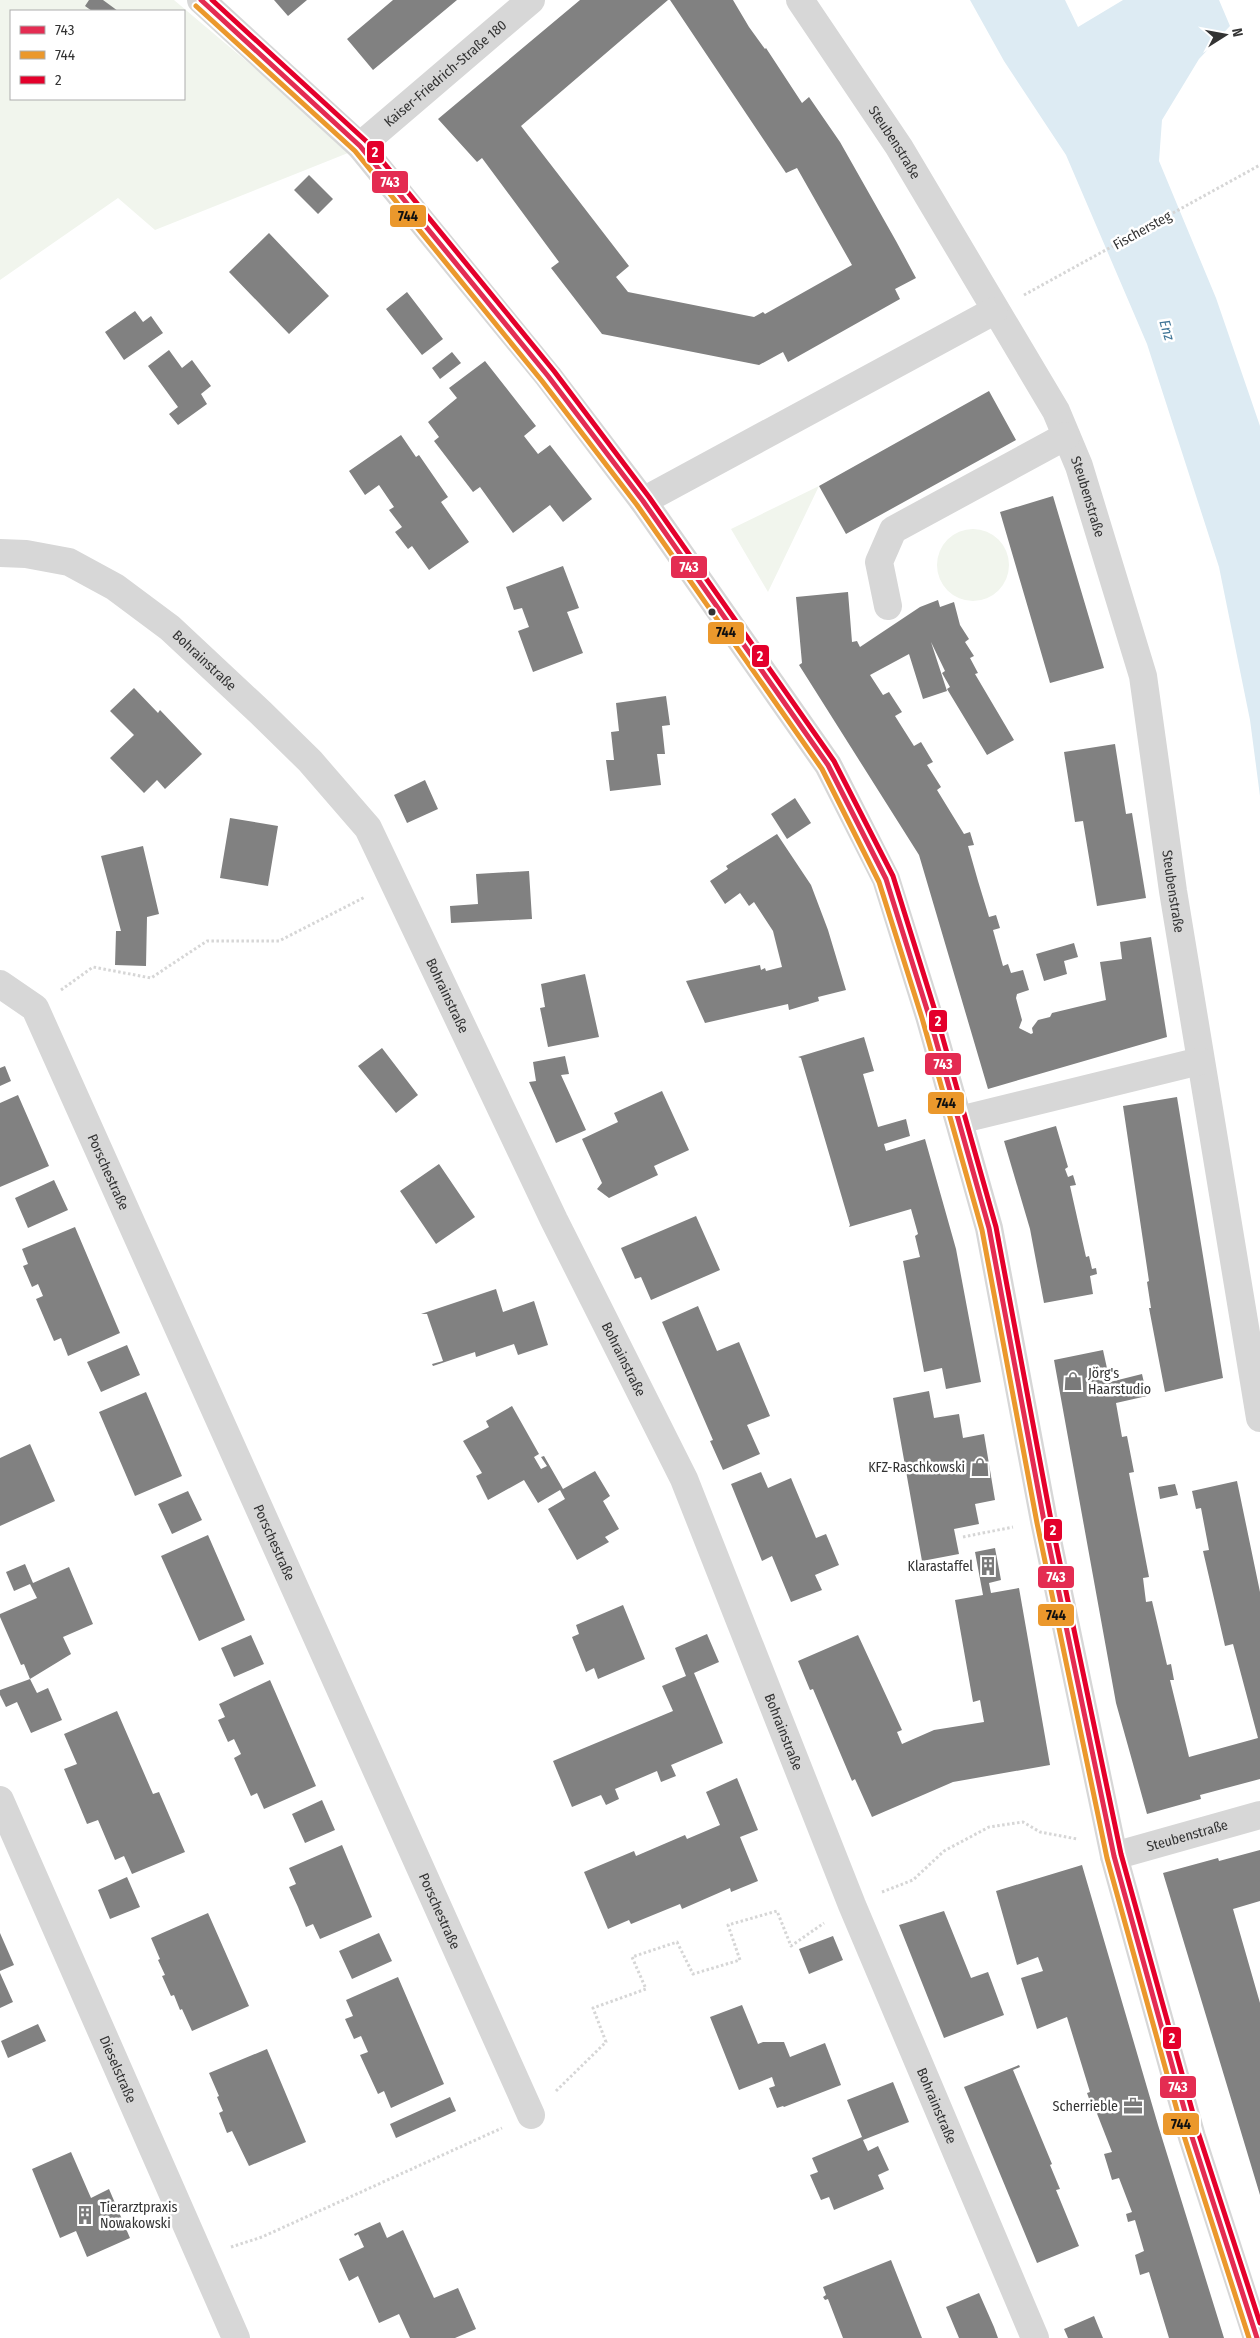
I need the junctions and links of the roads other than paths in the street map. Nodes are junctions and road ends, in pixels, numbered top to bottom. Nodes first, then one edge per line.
1 (201, 0) edge
2 (531, 0) edge
3 (800, 0) edge
4 (360, 146) junction
5 (994, 311) junction
6 (1066, 436) junction
7 (643, 501) junction
8 (0, 553) edge
9 (888, 606) dead end
10 (0, 984) edge
11 (1200, 1061) junction
12 (959, 1120) junction
13 (1260, 1418) edge
14 (0, 1800) edge
15 (1260, 1815) edge
16 (1112, 1845) junction
17 (532, 2115) road end
18 (236, 2338) edge
19 (1036, 2338) edge
20 (1257, 2338) edge

1 - 4 street
2 - 4 street, Kaiser-Friedrich-Straße 180
3 - 5 street, Steubenstraße
4 - 7 street
5 - 6 street, Steubenstraße
5 - 7 street
6 - 9 street
6 - 11 street, Steubenstraße
7 - 12 street
8 - 19 street, Bohrainstraße
10 - 17 street, Porschestraße
11 - 12 street
11 - 13 street, Steubenstraße
12 - 16 street
14 - 18 street, Dieselstraße
15 - 16 street, Steubenstraße
16 - 20 street

